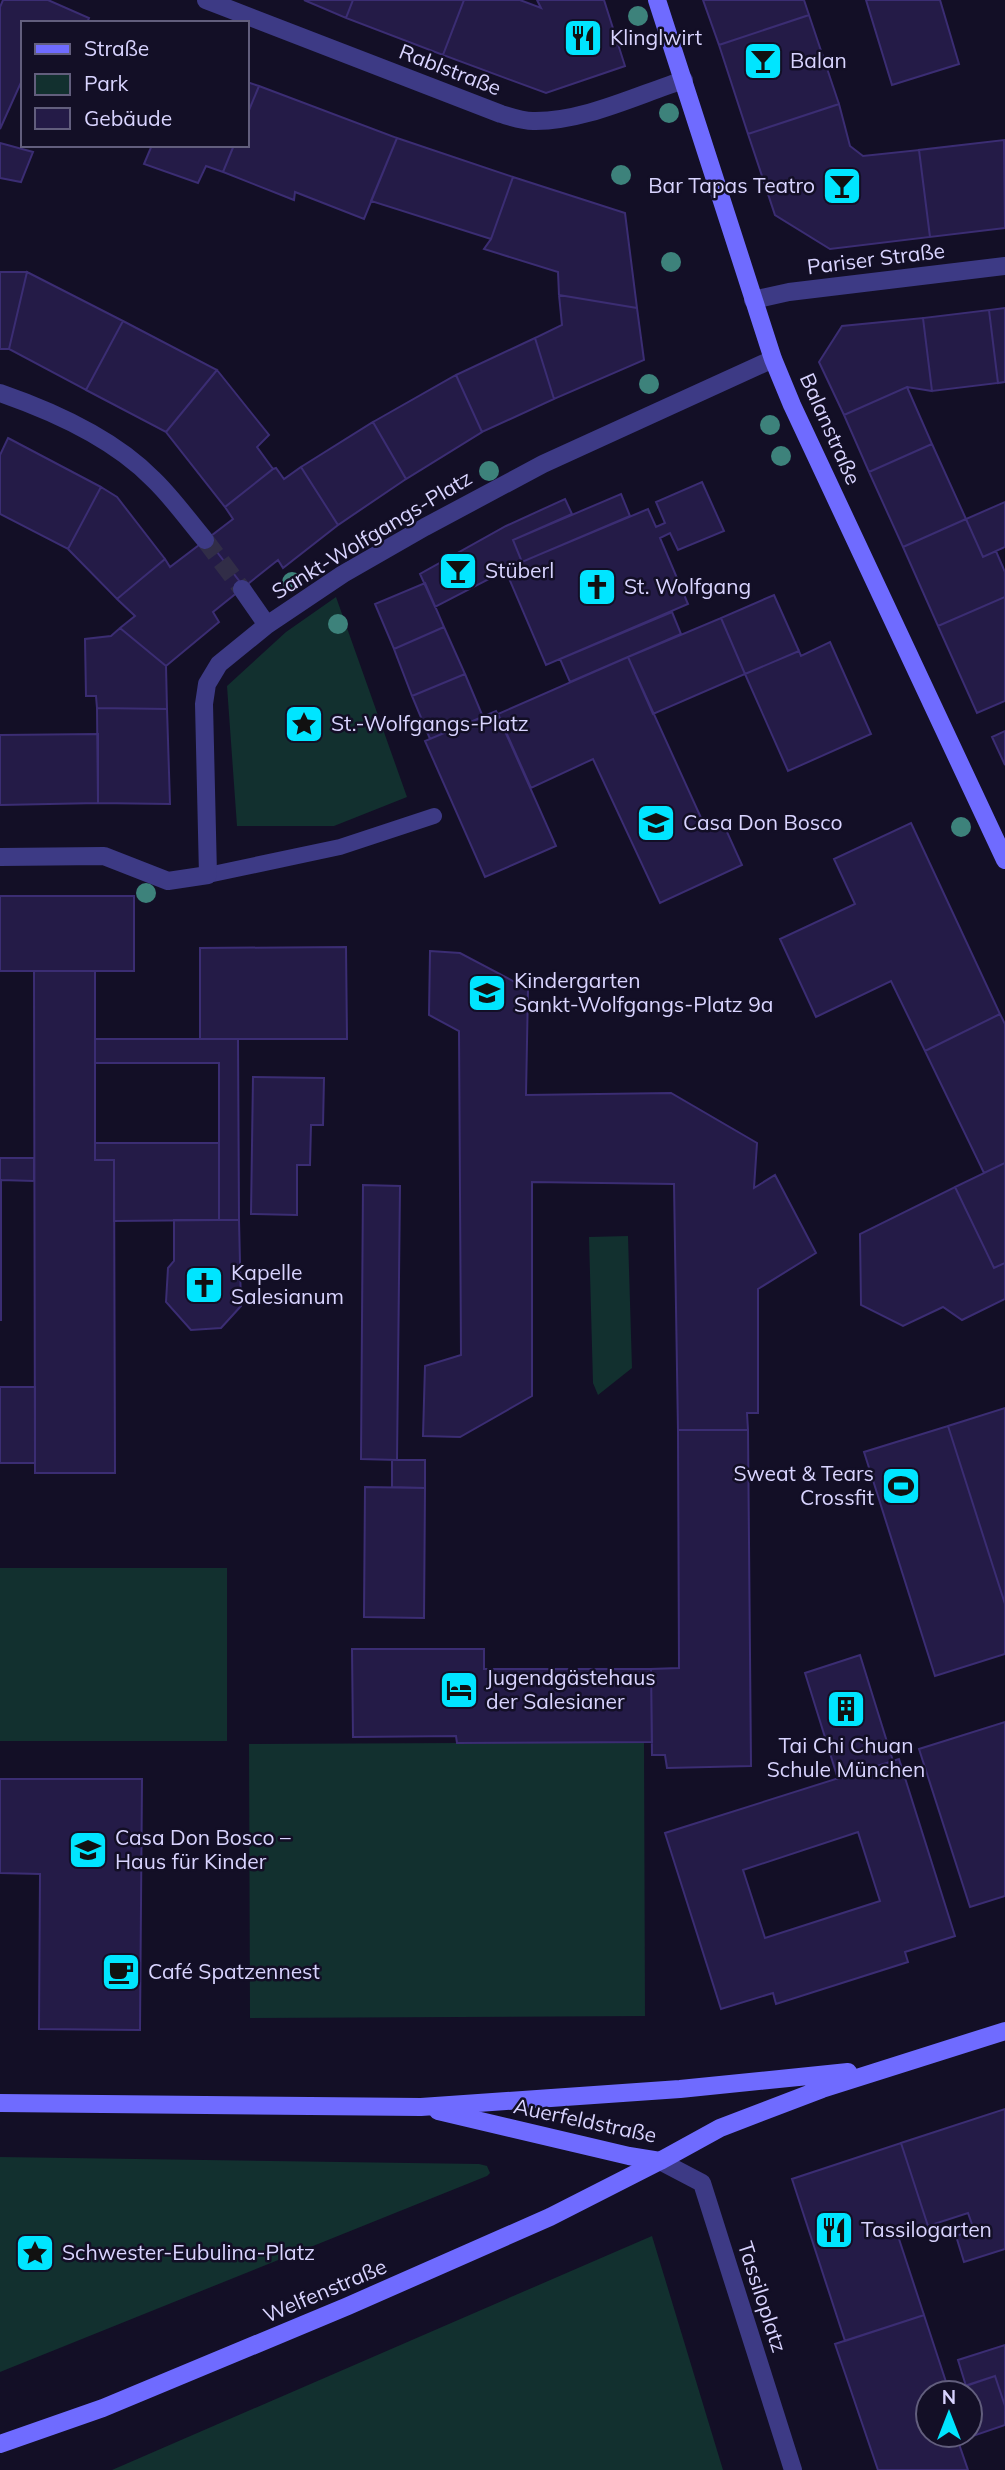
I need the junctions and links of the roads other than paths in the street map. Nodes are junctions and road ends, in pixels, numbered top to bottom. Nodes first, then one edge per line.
1 (206, 0) edge
2 (657, 0) edge
3 (684, 80) junction
4 (1005, 266) edge
5 (753, 300) junction
6 (773, 359) junction
7 (0, 393) edge
8 (205, 540) tunnel mouth
9 (242, 589) tunnel mouth
10 (267, 625) junction
11 (434, 816) dead end
12 (0, 857) edge
13 (1005, 860) edge
14 (208, 875) junction
15 (1005, 2031) edge
16 (890, 2068) junction
17 (0, 2104) edge
18 (421, 2107) junction
19 (660, 2161) junction
20 (0, 2444) edge
21 (793, 2470) edge

1 - 3 street, Rablstraße
2 - 3 street, Balanstraße
3 - 5 street, Balanstraße
4 - 5 street, Pariser Straße
5 - 6 street, Balanstraße
6 - 10 street, Sankt-Wolfgangs-Platz
6 - 13 street, Balanstraße
7 - 8 street
9 - 10 street
10 - 14 street, Sankt-Wolfgangs-Platz
11 - 14 lane
12 - 14 street
15 - 16 street, Auerfeldstraße
16 - 18 street, Auerfeldstraße
16 - 19 street, Auerfeldstraße
17 - 18 street, Auerfeldstraße
18 - 19 street, Auerfeldstraße
19 - 20 street, Welfenstraße
19 - 21 street, Tassiloplatz

